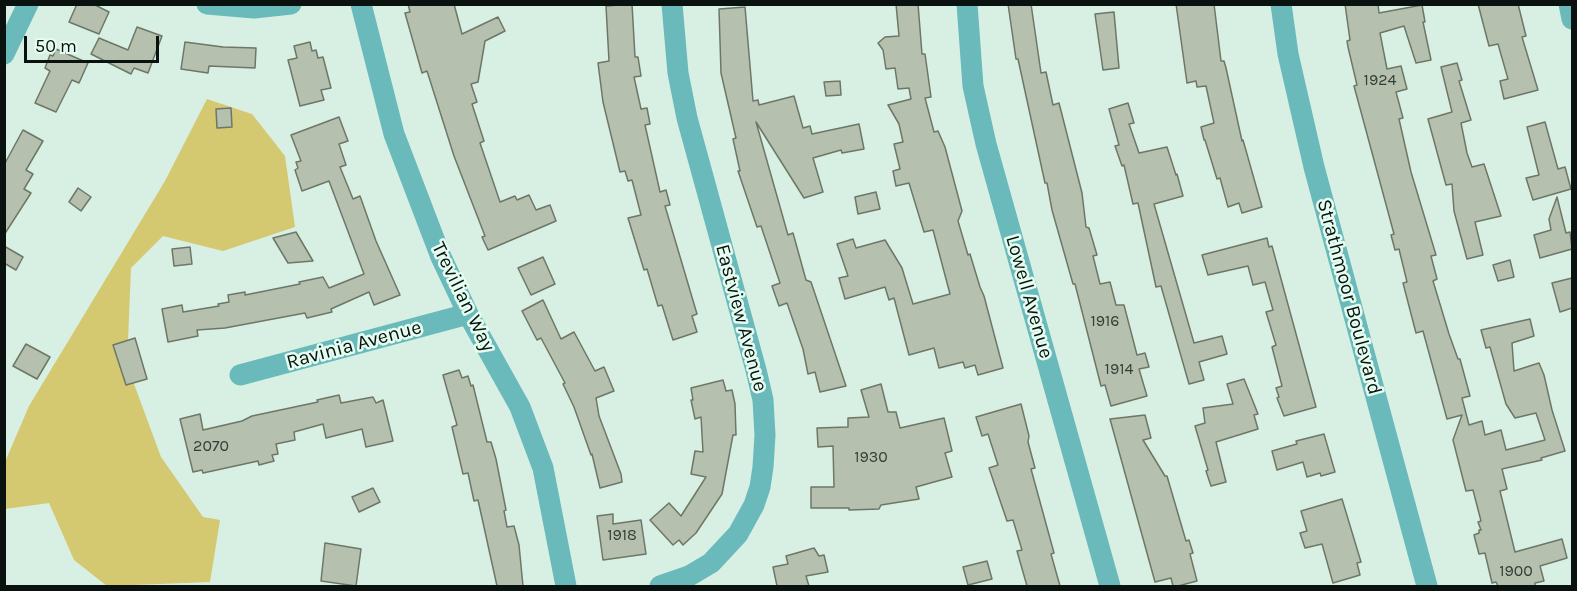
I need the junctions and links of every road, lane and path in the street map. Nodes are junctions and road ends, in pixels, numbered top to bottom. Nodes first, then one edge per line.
1 (28, 4) edge
2 (207, 4) edge
3 (291, 4) edge
4 (360, 4) edge
5 (672, 4) edge
6 (967, 4) edge
7 (1281, 4) edge
8 (1569, 4) edge
9 (1572, 19) edge
10 (4, 54) edge
11 (468, 314) junction
12 (240, 375) dead end
13 (566, 586) edge
14 (660, 586) edge
15 (1110, 586) edge
16 (1427, 586) edge

1 - 10 street
2 - 3 street
4 - 11 street, Trevilian Way
5 - 14 street, Eastview Avenue
6 - 15 street, Lowell Avenue
7 - 16 street, Strathmoor Boulevard
8 - 9 street
11 - 12 street, Ravinia Avenue
11 - 13 street, Trevilian Way

